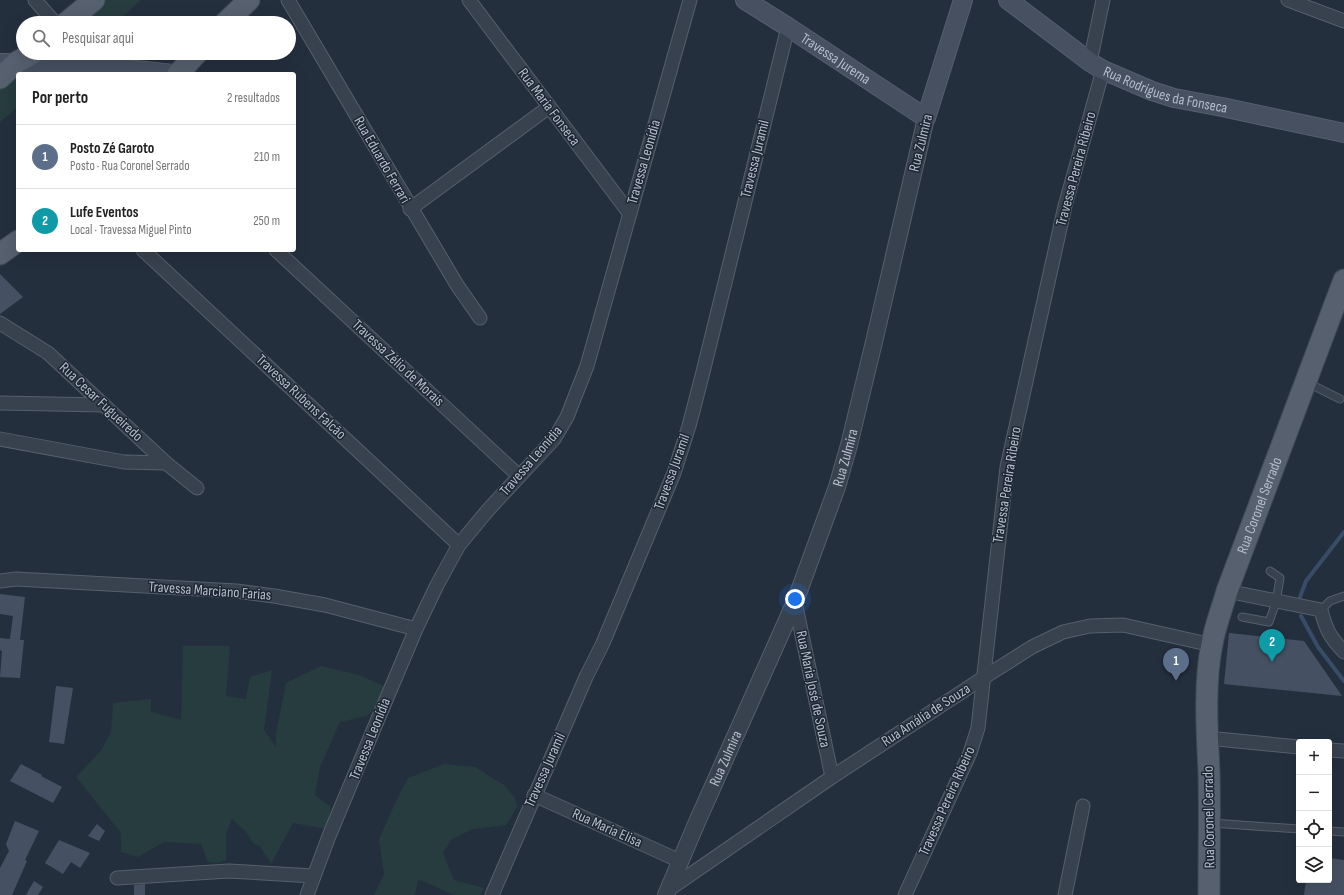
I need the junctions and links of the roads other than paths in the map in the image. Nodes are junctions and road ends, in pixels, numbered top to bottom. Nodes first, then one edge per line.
1 (35, 0) edge
2 (94, 0) edge
3 (249, 0) edge
4 (288, 0) edge
5 (469, 0) edge
6 (690, 0) edge
7 (745, 0) edge
8 (963, 0) edge
9 (1008, 0) edge
10 (1103, 0) edge
11 (1288, 0) edge
12 (49, 16) edge
13 (75, 16) edge
14 (232, 16) edge
15 (1344, 21) edge
16 (788, 27) junction
17 (16, 60) edge
18 (29, 60) edge
19 (191, 60) edge
20 (1096, 66) junction
21 (156, 72) edge
22 (180, 72) edge
23 (0, 78) edge
24 (549, 107) junction
25 (926, 118) junction
26 (1344, 133) edge
27 (410, 209) junction
28 (630, 214) junction
29 (16, 242) edge
30 (146, 252) edge
31 (278, 252) edge
32 (0, 254) edge
33 (1344, 280) edge
34 (480, 318) dead end
35 (0, 323) edge
36 (1306, 382) junction
37 (1340, 399) dead end
38 (0, 403) edge
39 (104, 405) junction
40 (0, 439) edge
41 (166, 463) junction
42 (519, 476) junction
43 (197, 488) dead end
44 (459, 545) junction
45 (1270, 572) dead end
46 (0, 581) edge
47 (1228, 592) junction
48 (1344, 596) edge
49 (795, 602) junction
50 (1276, 602) junction
51 (1321, 610) junction
52 (1242, 617) dead end
53 (416, 629) junction
54 (1212, 645) junction
55 (1344, 652) edge
56 (983, 678) junction
57 (1208, 738) junction
58 (1296, 747) edge
59 (1332, 750) edge
60 (1344, 751) edge
61 (832, 777) junction
62 (534, 795) junction
63 (1083, 806) dead end
64 (1210, 823) junction
65 (1296, 829) edge
66 (1332, 831) edge
67 (1344, 832) edge
68 (680, 861) junction
69 (314, 876) junction
70 (117, 878) dead end
71 (667, 893) edge
72 (307, 895) edge
73 (492, 895) edge
74 (905, 895) edge
75 (1066, 895) edge
76 (1209, 895) edge

1 - 12 street
2 - 13 main road
3 - 14 main road
4 - 27 street, Rua Eduardo Ferrari
5 - 24 street, Rua Maria Fonseca
6 - 28 street, Travessa Leonídia
7 - 16 main road, Travessa Jurema
8 - 25 main road, Rua Zulmira
9 - 20 main road, Rua Rodrigues da Fonseca
10 - 20 street, Travessa Pereira Ribeiro
11 - 15 street
16 - 25 main road, Travessa Jurema
16 - 62 street, Travessa Juramil
17 - 23 main road
18 - 21 main road
19 - 22 main road
20 - 26 main road, Rua Rodrigues da Fonseca
20 - 56 street, Travessa Pereira Ribeiro
24 - 27 street
24 - 28 street, Rua Maria Fonseca
25 - 49 street, Rua Zulmira
27 - 34 street, Rua Eduardo Ferrari
28 - 42 street, Travessa Leonídia
29 - 32 main road
30 - 44 street, Travessa Rubens Falcão
31 - 42 street, Travessa Zélio de Morais
33 - 36 main road, Rua Coronel Serrado
35 - 39 street, Rua Cesar Fugueiredo
36 - 37 lane
36 - 47 main road, Rua Coronel Serrado
38 - 39 street
39 - 41 street, Rua Cesar Fugueiredo
40 - 41 street
41 - 43 street, Rua Cesar Fugueiredo
42 - 44 street, Travessa Leonídia
44 - 53 street, Travessa Leonídia
45 - 50 lane
46 - 53 street, Travessa Marciano Farias
47 - 50 street
47 - 54 main road, Rua Coronel Serrado
48 - 51 lane
49 - 61 street, Rua Maria José de Souza
49 - 68 street, Rua Zulmira
50 - 51 street
50 - 52 lane
51 - 55 street
53 - 69 street, Travessa Leonídia
54 - 56 street, Rua Amália de Souza
54 - 57 main road, Rua Coronel Serrado
56 - 61 street, Rua Amália de Souza
56 - 74 street, Travessa Pereira Ribeiro
57 - 58 street
57 - 64 main road, Rua Coronel Cerrado
59 - 60 street
61 - 71 street, Rua Amália de Souza
62 - 68 street, Rua Maria Elisa
62 - 73 street, Travessa Juramil
63 - 75 street
64 - 65 lane
64 - 76 main road, Rua Coronel Cerrado
66 - 67 lane
68 - 71 street, Rua Zulmira
69 - 70 street
69 - 72 street, Travessa Leonídia

